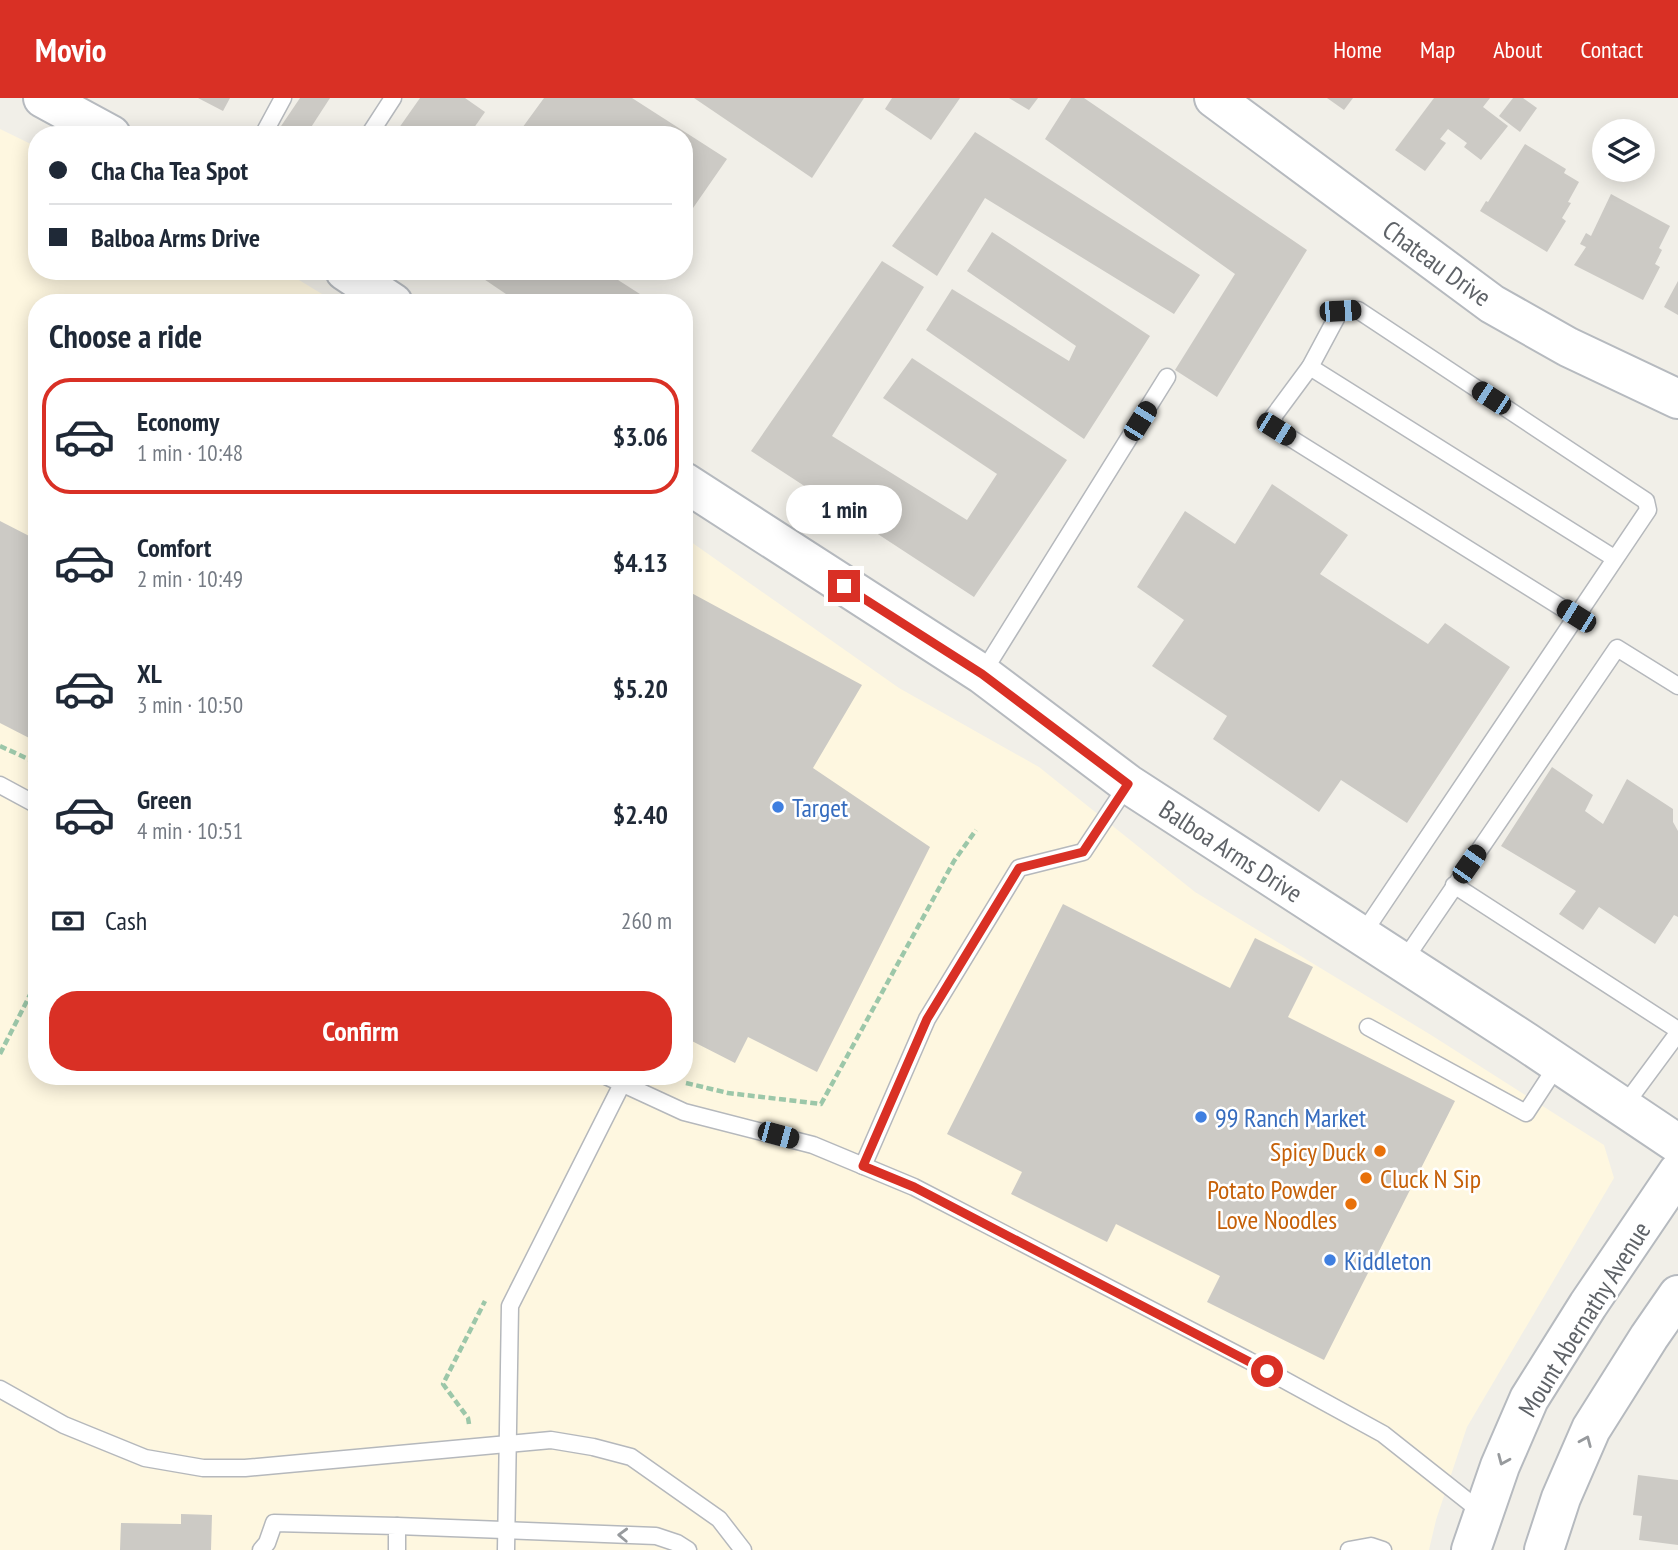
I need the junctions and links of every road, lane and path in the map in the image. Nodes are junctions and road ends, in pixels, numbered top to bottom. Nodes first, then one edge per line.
1 (43, 98) edge
2 (283, 98) edge
3 (393, 98) edge
4 (1214, 98) edge
5 (94, 126) edge
6 (268, 126) edge
7 (375, 126) edge
8 (359, 280) edge
9 (380, 294) edge
10 (1310, 367) junction
11 (1167, 377) dead end
12 (1678, 399) edge
13 (693, 488) edge
14 (1614, 558) junction
15 (1576, 616) junction
16 (982, 674) junction
17 (1678, 686) edge
18 (0, 746) edge
19 (28, 760) edge
20 (1128, 784) junction
21 (0, 785) edge
22 (28, 800) edge
23 (975, 830) dead end
24 (1454, 885) junction
25 (1362, 935) junction
26 (1403, 962) junction
27 (28, 999) edge
28 (1367, 1027) dead end
29 (1678, 1032) edge
30 (0, 1054) edge
31 (1559, 1063) junction
32 (621, 1085) edge
33 (624, 1085) edge
34 (693, 1085) edge
35 (1624, 1106) junction
36 (1678, 1144) edge
37 (863, 1166) junction
38 (1678, 1172) edge
39 (1678, 1295) edge
40 (0, 1389) edge
41 (508, 1443) junction
42 (1484, 1514) junction
43 (397, 1526) junction
44 (507, 1530) junction
45 (261, 1550) edge
46 (397, 1550) edge
47 (506, 1550) edge
48 (688, 1550) edge
49 (743, 1550) edge
50 (1349, 1550) edge
51 (1383, 1550) edge
52 (1471, 1550) edge
53 (1544, 1550) edge

1 - 5 street
2 - 6 lane
3 - 7 lane
4 - 12 street, Chateau Drive
8 - 9 street
10 - 14 lane
10 - 14 lane
10 - 15 lane
11 - 16 lane
13 - 16 street, Balboa Arms Drive
14 - 15 lane
15 - 25 lane
16 - 20 street, Balboa Arms Drive
17 - 24 lane
18 - 19 path
20 - 25 street, Balboa Arms Drive
20 - 37 lane
21 - 22 lane
23 - 34 path
24 - 26 lane
24 - 29 lane
25 - 26 street, Balboa Arms Drive
26 - 31 street, Balboa Arms Drive
27 - 30 path
28 - 31 lane
29 - 35 lane
31 - 35 street, Balboa Arms Drive
32 - 41 lane
33 - 37 lane
35 - 36 street, Balboa Arms Drive
37 - 42 lane
38 -> 42 street, Mount Abernathy Avenue
53 -> 39 street
40 - 41 lane
41 - 44 lane
41 - 49 lane
42 - 52 street, Mount Abernathy Avenue
43 - 44 lane
43 - 45 lane
43 - 46 lane
44 - 47 lane
48 -> 44 lane
50 - 51 lane

